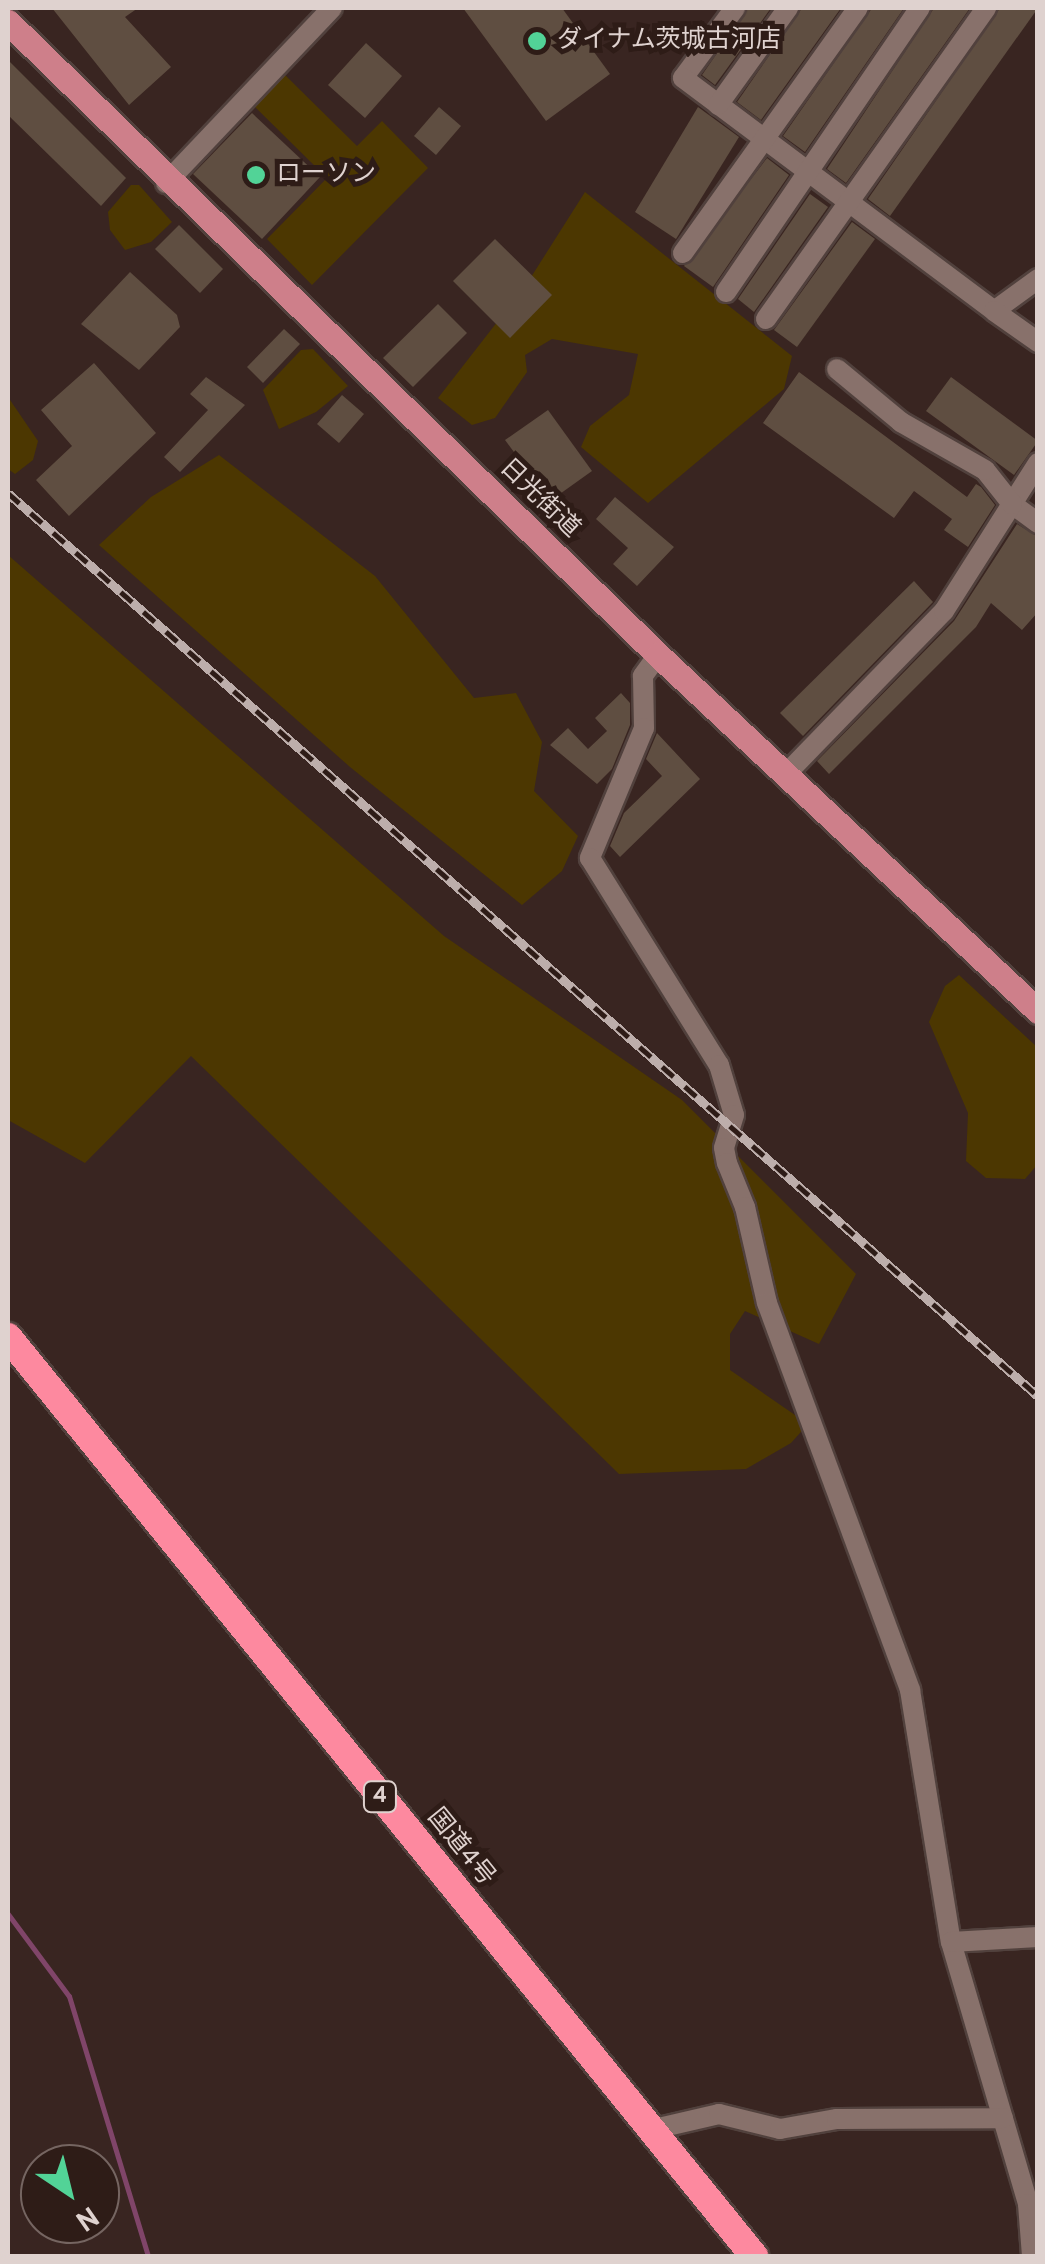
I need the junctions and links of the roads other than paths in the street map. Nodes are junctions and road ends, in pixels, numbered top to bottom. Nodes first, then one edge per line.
1 (332, 8) edge
2 (735, 8) edge
3 (788, 8) edge
4 (858, 8) edge
5 (920, 8) edge
6 (986, 8) edge
7 (8, 22) edge
8 (718, 104) junction
9 (764, 139) junction
10 (808, 172) junction
11 (166, 183) junction
12 (849, 202) junction
13 (682, 253) dead end
14 (1038, 279) edge
15 (726, 292) dead end
16 (994, 310) junction
17 (766, 319) dead end
18 (1038, 342) edge
19 (837, 369) dead end
20 (1038, 463) edge
21 (1012, 504) junction
22 (1038, 523) edge
23 (658, 656) junction
24 (785, 774) junction
25 (1037, 1010) edge
26 (8, 1337) edge
27 (1038, 1937) edge
28 (951, 1942) junction
29 (1003, 2118) junction
30 (650, 2130) junction
31 (1033, 2204) edge
32 (754, 2256) edge
33 (1032, 2256) edge

1 - 11 street
2 - 8 street
3 - 8 street
4 - 9 street
5 - 10 street
6 - 12 street
7 - 11 main road, 日光街道
8 - 9 street
9 - 10 street
9 - 13 street
10 - 12 street
10 - 15 street
11 - 23 main road, 日光街道
12 - 16 street
12 - 17 street
14 - 16 street
16 - 18 street
19 - 21 street
20 - 21 street
21 - 22 street
21 - 24 street
23 - 24 main road, 日光街道
23 - 28 street
24 - 25 main road, 日光街道
26 - 30 highway, 国道4号 / 4
27 - 28 street
28 - 29 street
29 - 30 street
29 - 31 street
30 - 32 highway, 国道4号 / 4
31 - 33 street

